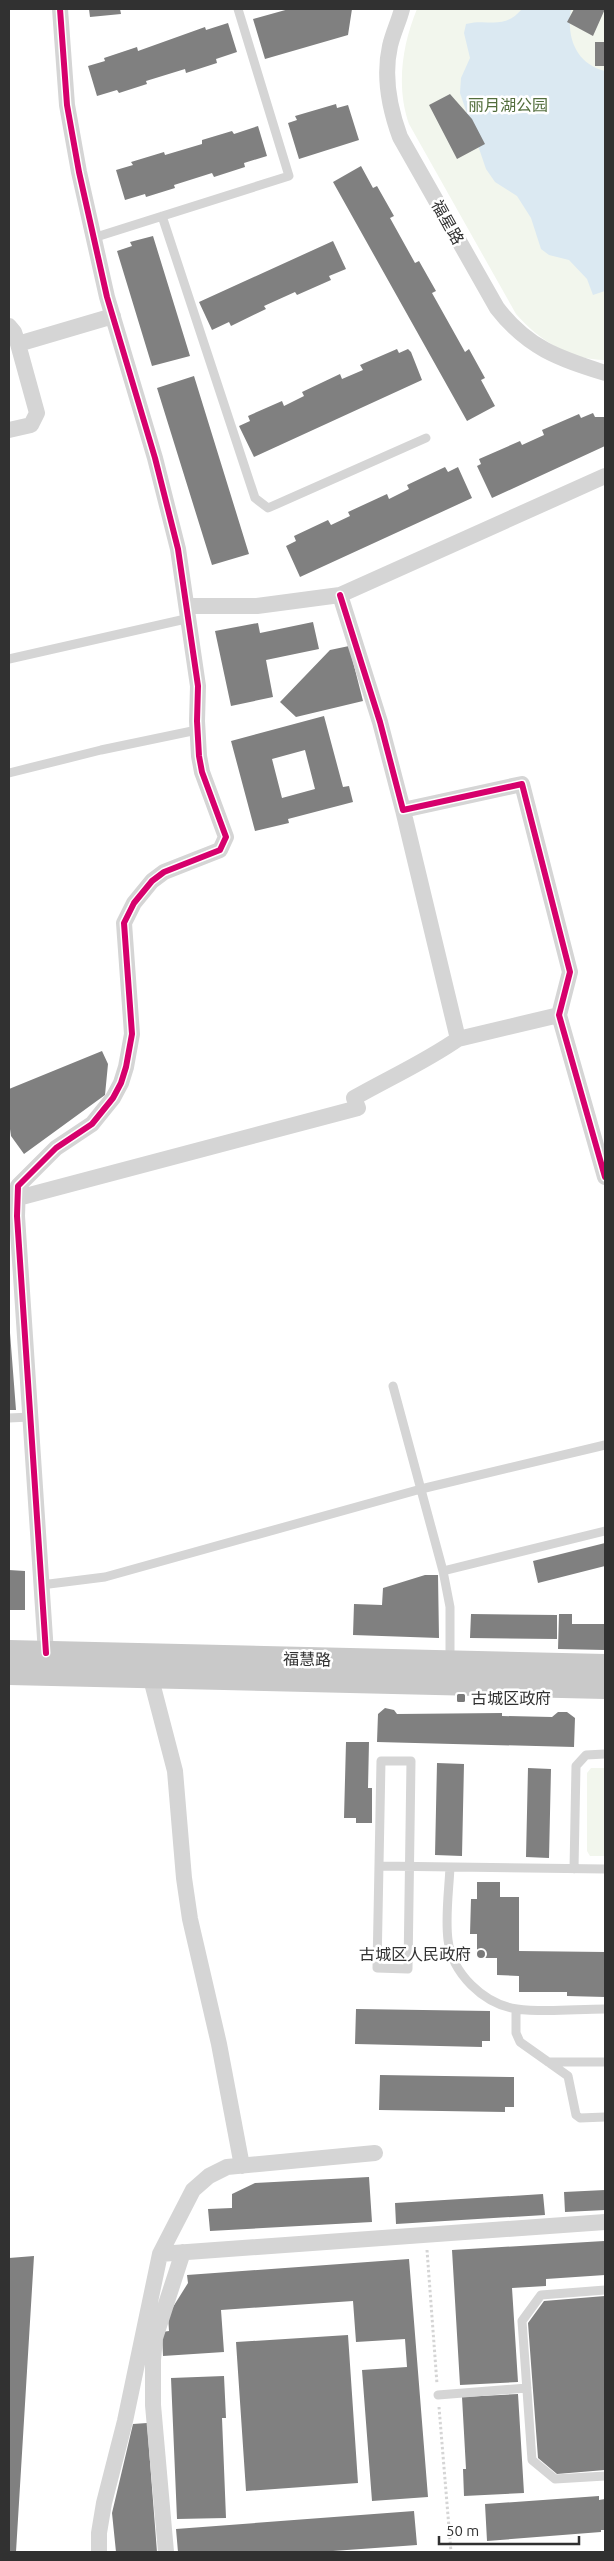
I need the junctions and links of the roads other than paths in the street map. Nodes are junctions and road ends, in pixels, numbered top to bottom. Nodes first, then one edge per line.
1 (60, 9) edge
2 (238, 9) edge
3 (402, 9) edge
4 (162, 216) junction
5 (93, 238) junction
6 (113, 316) junction
7 (9, 326) edge
8 (18, 344) junction
9 (605, 373) edge
10 (9, 430) edge
11 (426, 438) dead end
12 (605, 476) edge
13 (340, 595) junction
14 (189, 612) junction
15 (9, 647) edge
16 (10, 658) edge
17 (197, 730) junction
18 (9, 774) edge
19 (403, 810) junction
20 (559, 1015) junction
21 (458, 1040) junction
22 (605, 1177) edge
23 (18, 1198) junction
24 (13, 1216) edge
25 (393, 1386) dead end
26 (30, 1417) junction
27 (9, 1418) edge
28 (605, 1445) edge
29 (421, 1489) junction
30 (605, 1531) edge
31 (443, 1571) junction
32 (41, 1585) junction
33 (9, 1653) edge
34 (46, 1653) junction
35 (450, 1663) junction
36 (605, 1666) edge
37 (9, 1672) edge
38 (150, 1675) junction
39 (605, 1686) edge
40 (605, 1754) edge
41 (379, 1866) junction
42 (410, 1866) junction
43 (450, 1867) junction
44 (574, 1869) junction
45 (605, 1869) edge
46 (516, 2009) junction
47 (605, 2009) edge
48 (548, 2062) junction
49 (605, 2062) edge
50 (605, 2118) edge
51 (375, 2152) dead end
52 (242, 2166) junction
53 (605, 2222) edge
54 (183, 2252) junction
55 (160, 2254) junction
56 (605, 2290) edge
57 (527, 2388) junction
58 (438, 2395) dead end
59 (605, 2476) edge
60 (99, 2552) edge
61 (166, 2552) edge

1 - 5 street
2 - 4 lane
3 - 9 street, 福星路
4 - 5 lane
4 - 11 lane
5 - 6 street
6 - 8 street
6 - 14 street
7 - 8 street
8 - 10 street
12 - 13 street
13 - 14 street
13 - 19 street
14 - 16 lane
14 - 17 street
15 - 16 lane
17 - 18 lane
17 - 23 street
19 - 20 street
19 - 21 street
20 - 21 street
20 - 22 street
21 - 23 street
23 - 24 street
24 - 26 street
25 - 29 lane
26 - 27 lane
26 - 32 street
28 - 29 lane
29 - 31 lane
29 - 32 lane
30 - 31 lane
31 - 35 lane
32 - 34 street
33 - 34 main road, 福慧路
34 - 35 main road, 福慧路
35 - 36 main road, 福慧路
37 - 38 main road, 福慧路
38 - 39 main road, 福慧路
38 - 52 street
40 - 44 lane
41 - 42 lane
41 - 42 lane
41 - 42 lane
42 - 43 lane
43 - 44 lane
43 - 46 lane
44 - 45 lane
46 - 47 lane
46 - 48 lane
48 - 49 lane
48 - 50 lane
51 - 52 street
52 - 55 street
53 - 54 street
54 - 55 street
54 - 61 street
55 - 60 street
56 - 57 lane
57 - 58 lane
57 - 59 lane

